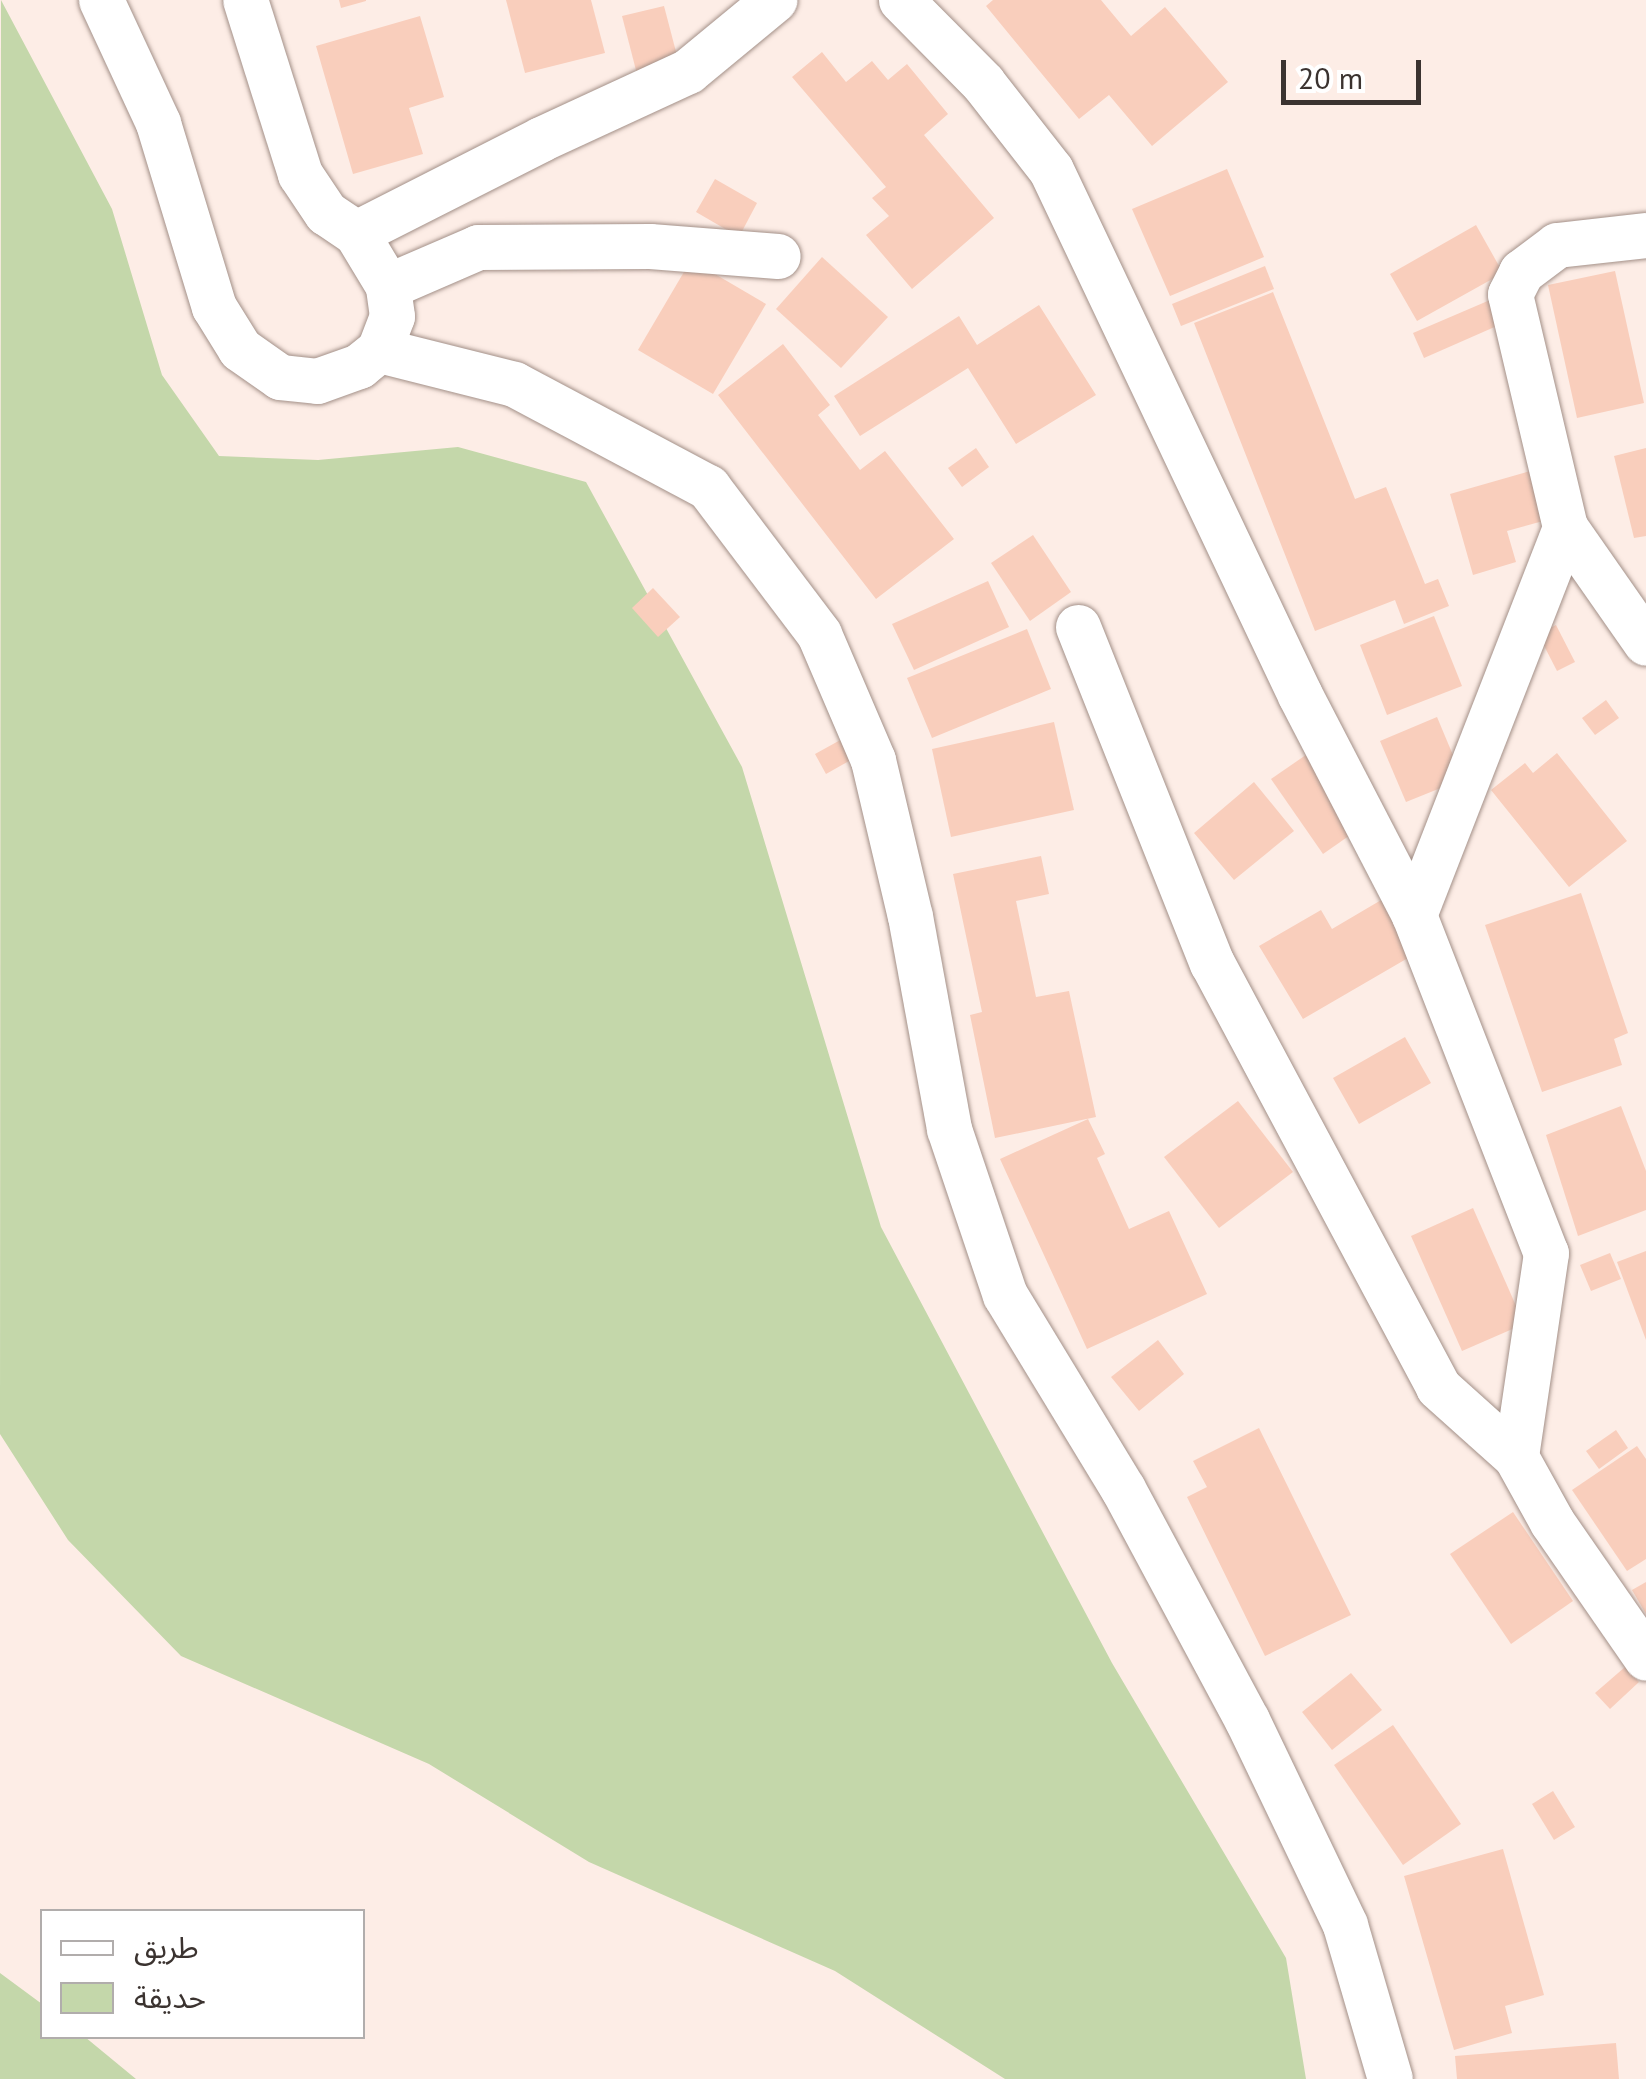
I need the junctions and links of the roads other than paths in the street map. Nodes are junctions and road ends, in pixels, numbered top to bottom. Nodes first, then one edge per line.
1 (101, 0) edge
2 (246, 0) edge
3 (774, 0) edge
4 (901, 0) edge
5 (356, 234) junction
6 (1646, 235) edge
7 (778, 256) dead end
8 (388, 286) junction
9 (379, 350) junction
10 (1565, 527) junction
11 (1078, 628) dead end
12 (1646, 644) edge
13 (1414, 915) junction
14 (1516, 1457) junction
15 (1646, 1658) edge
16 (1390, 2079) edge

1 - 9 street
2 - 5 street
3 - 5 street
4 - 13 street
5 - 8 street
6 - 10 street
7 - 8 street
8 - 9 street
9 - 16 street
10 - 12 street
10 - 13 street
11 - 14 street
13 - 14 street
14 - 15 street

